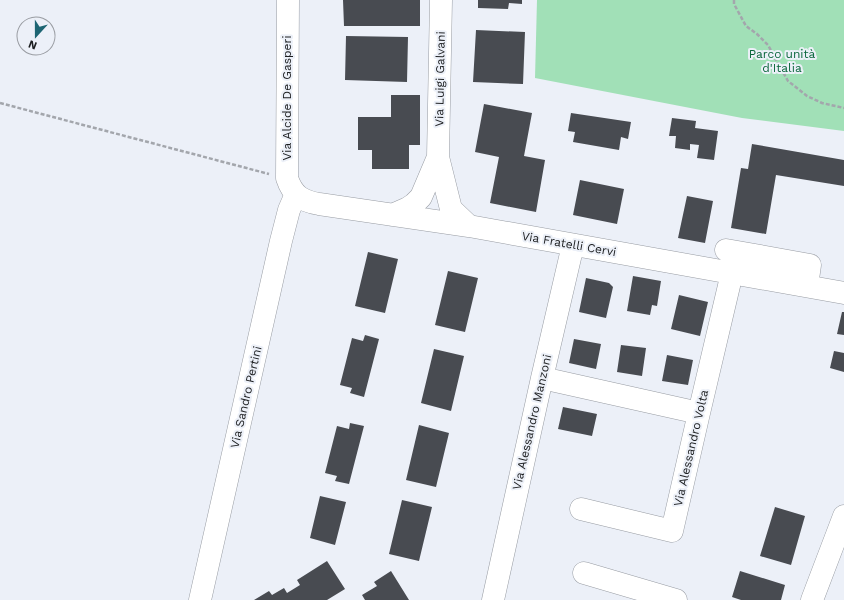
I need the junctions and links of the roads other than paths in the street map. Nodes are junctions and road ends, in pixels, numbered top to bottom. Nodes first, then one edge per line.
1 (288, 0) edge
2 (441, 0) edge
3 (438, 157) junction
4 (292, 186) junction
5 (392, 215) junction
6 (469, 226) junction
7 (573, 245) junction
8 (727, 272) junction
9 (807, 286) junction
10 (844, 293) edge
11 (542, 378) junction
12 (699, 413) junction
13 (581, 509) dead end
14 (844, 516) edge
15 (840, 538) edge
16 (584, 573) dead end
17 (200, 600) edge
18 (493, 600) edge
19 (676, 600) edge
20 (812, 600) edge

1 - 4 street, Via Alcide De Gasperi
2 - 3 street, Via Luigi Galvani
3 - 5 street, Via Luigi Galvani
3 - 6 street, Via Luigi Galvani
4 - 5 street, Via Fratelli Cervi
4 - 17 street, Via Sandro Pertini
5 - 6 street, Via Fratelli Cervi
6 - 7 street, Via Fratelli Cervi
7 - 8 street, Via Fratelli Cervi
7 - 11 street, Via Alessandro Manzoni
8 - 9 street, Via Fratelli Cervi
8 - 9 street, Via Alessandro Volta
8 - 12 street, Via Alessandro Volta
9 - 10 street, Via Fratelli Cervi
11 - 12 street
11 - 18 street, Via Alessandro Manzoni
12 - 13 street, Via Alessandro Volta
14 - 15 street
15 - 20 street
16 - 19 street

